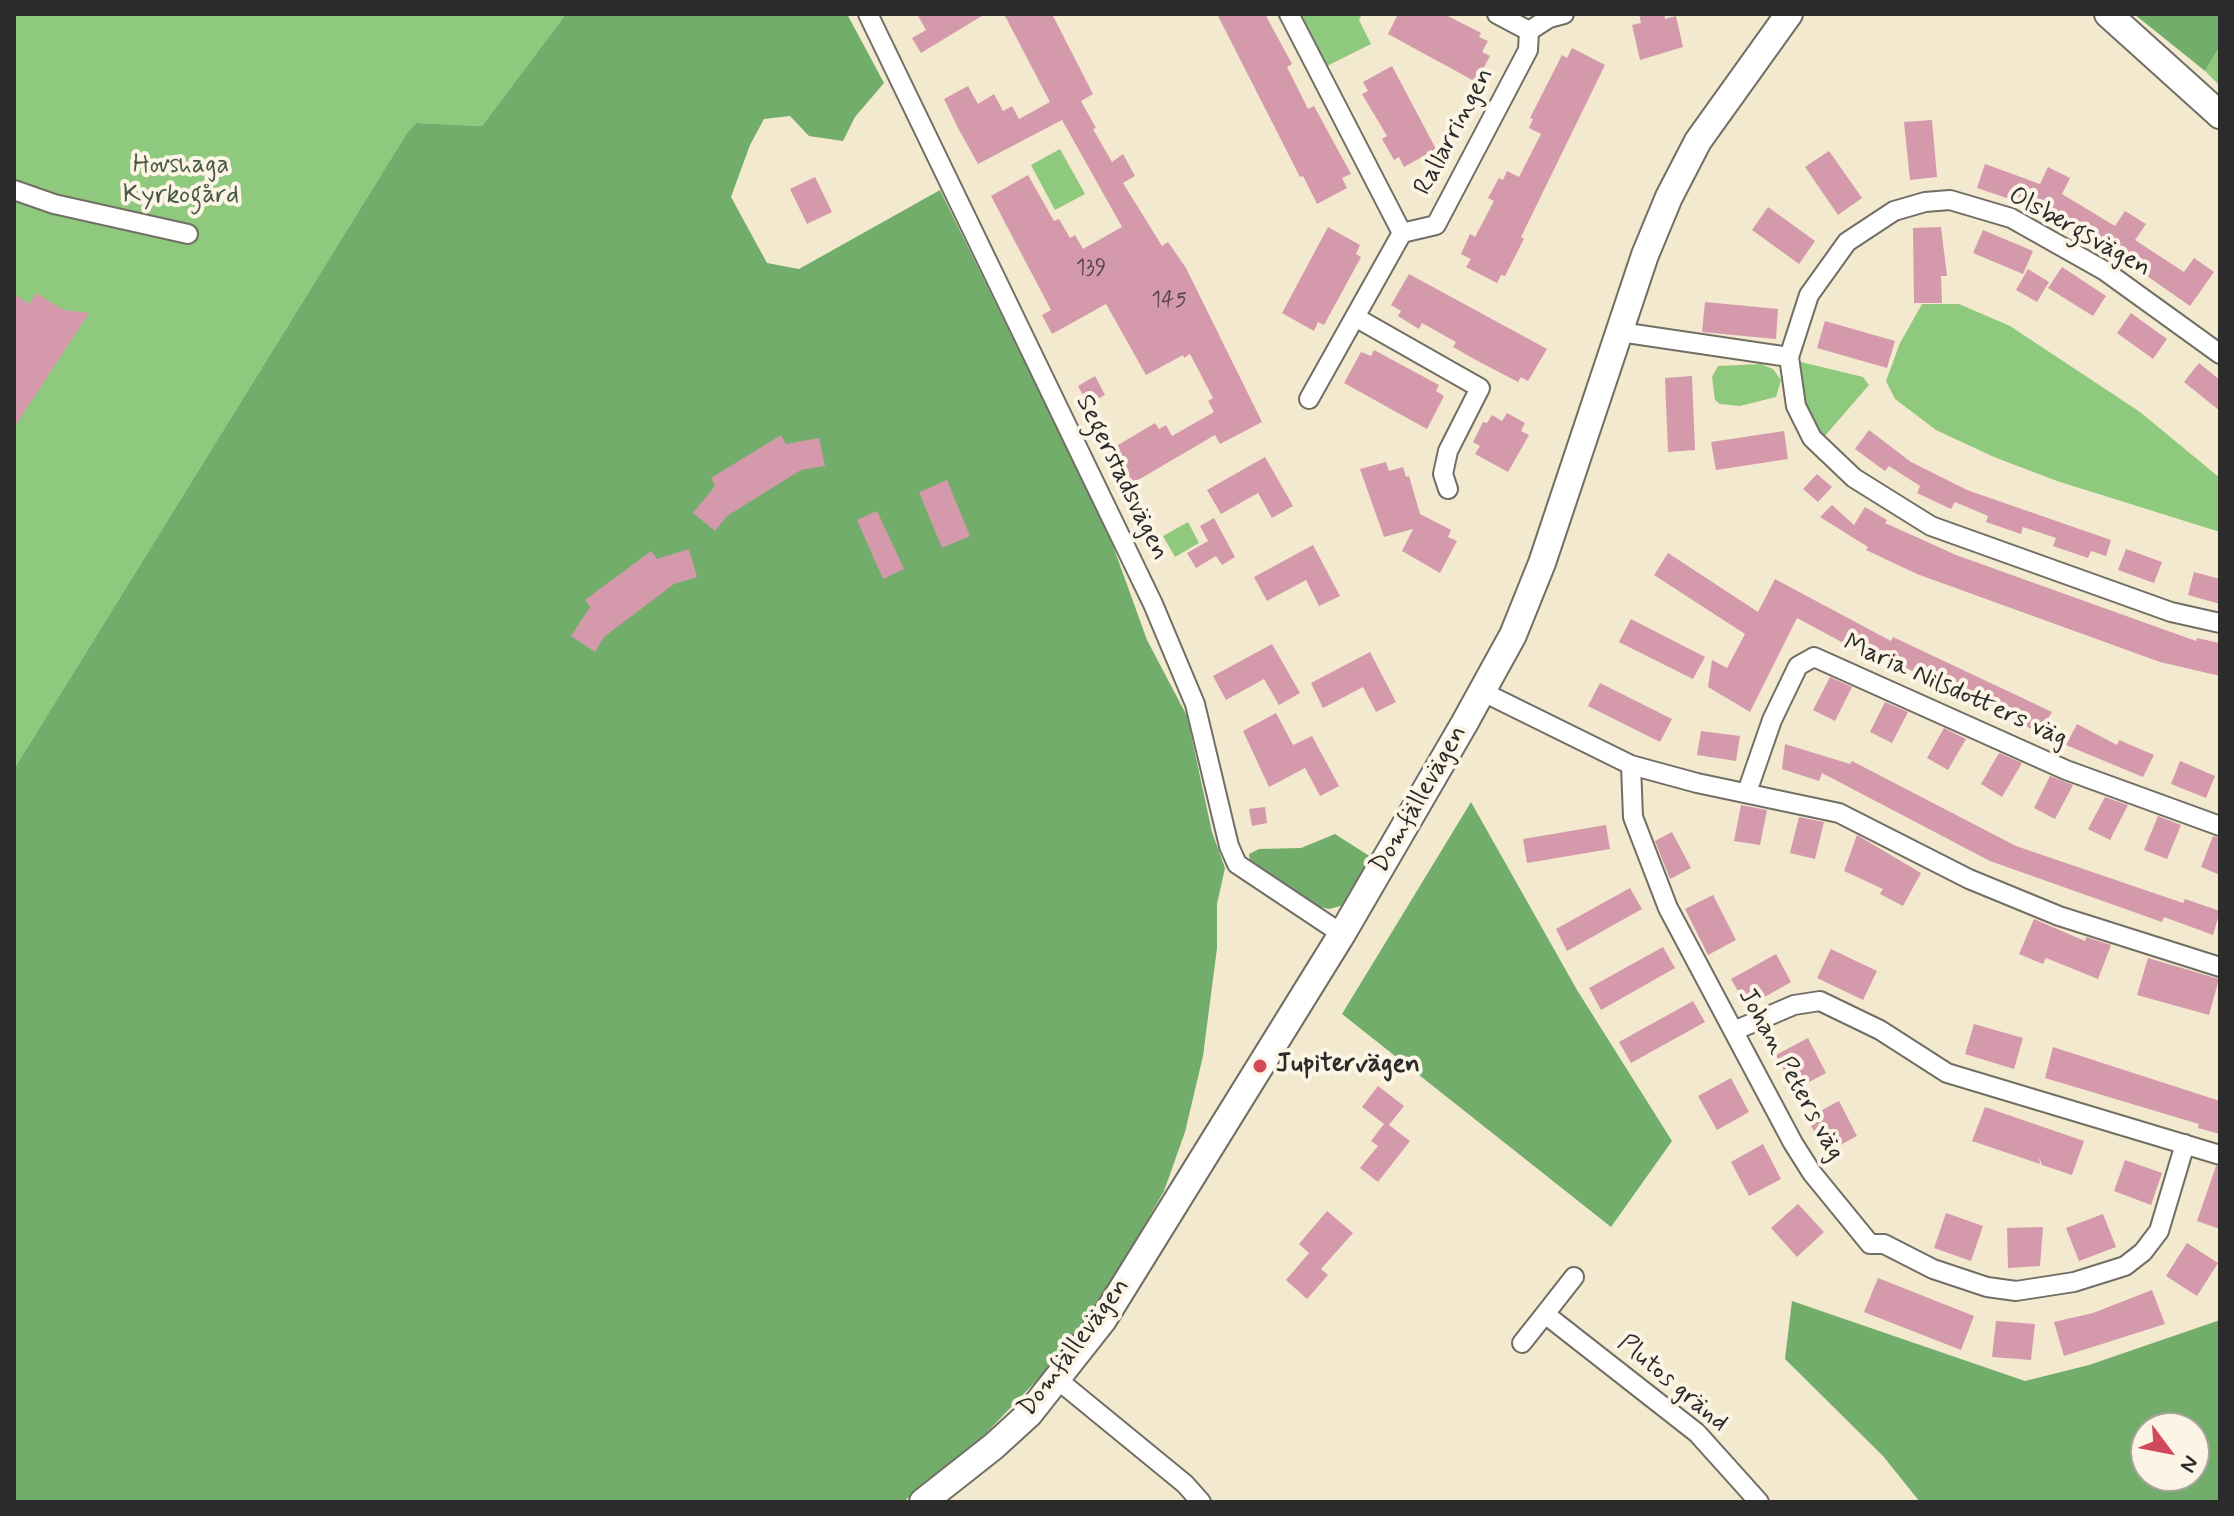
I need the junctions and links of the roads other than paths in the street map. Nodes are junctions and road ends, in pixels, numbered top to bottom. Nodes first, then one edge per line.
1 (868, 14) edge
2 (1289, 14) edge
3 (1497, 14) edge
4 (1564, 14) edge
5 (2108, 14) edge
6 (1789, 16) edge
7 (1529, 31) junction
8 (2220, 115) edge
9 (14, 190) edge
10 (1402, 233) junction
11 (188, 234) dead end
12 (1355, 317) junction
13 (1620, 332) junction
14 (2220, 354) edge
15 (1789, 357) junction
16 (1309, 399) dead end
17 (1448, 489) dead end
18 (2220, 623) edge
19 (1483, 692) junction
20 (1631, 765) junction
21 (1747, 792) junction
22 (2220, 826) edge
23 (1342, 934) junction
24 (2220, 967) edge
25 (1736, 1030) junction
26 (2185, 1144) junction
27 (2220, 1155) edge
28 (1574, 1277) dead end
29 (1545, 1314) junction
30 (1522, 1343) dead end
31 (1058, 1380) junction
32 (923, 1502) edge
33 (1201, 1502) edge
34 (1759, 1502) edge

1 - 23 street, Segerstadsvägen
2 - 10 street, Rallarringen
3 - 7 street
4 - 7 street
5 - 8 street
6 - 13 street, Domfällevägen
7 - 10 street, Rallarringen
9 - 11 street
10 - 12 street
12 - 16 street
12 - 17 street
13 - 15 street
13 - 19 street, Domfällevägen
14 - 15 street, Olsbergsvägen
15 - 18 street, Olsbergsvägen
19 - 20 street
19 - 23 street, Domfällevägen
20 - 21 street
20 - 25 street, Johan Peters väg
21 - 22 street, Maria Nilsdotters väg
21 - 24 street
23 - 31 street, Domfällevägen
25 - 26 street
25 - 26 street, Johan Peters väg
26 - 27 street
28 - 29 street
29 - 30 street
29 - 34 street, Plutos gränd
31 - 32 street, Domfällevägen
31 - 33 street

